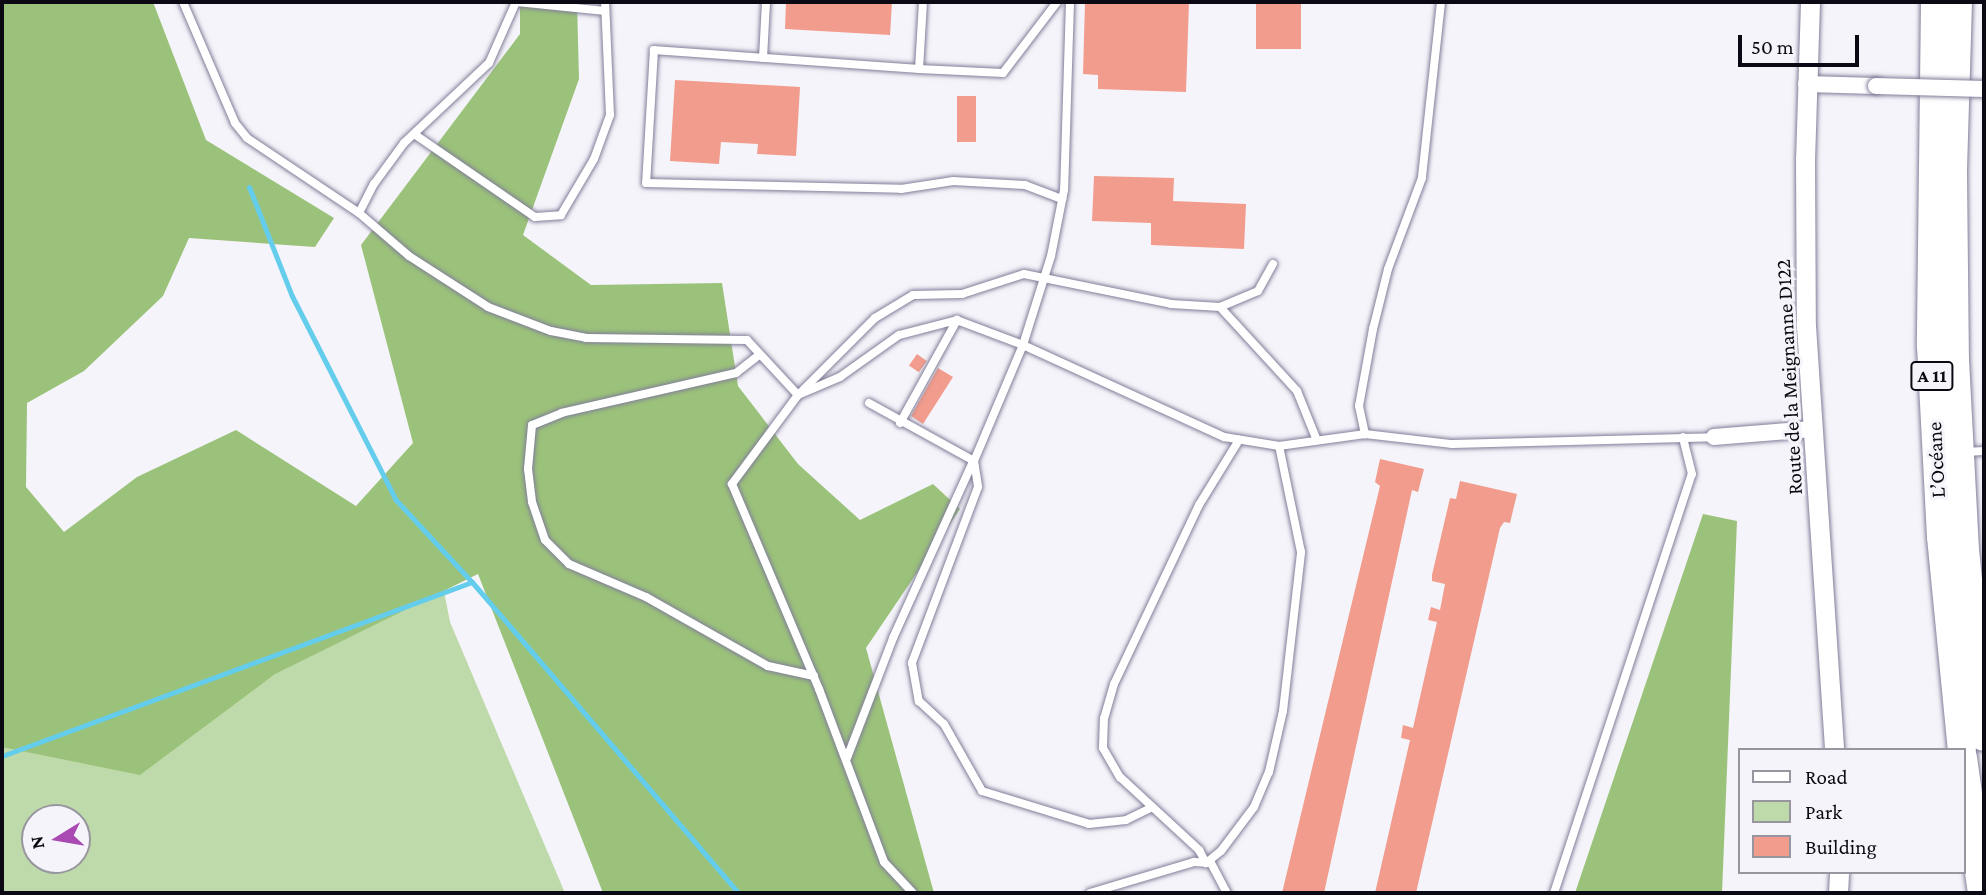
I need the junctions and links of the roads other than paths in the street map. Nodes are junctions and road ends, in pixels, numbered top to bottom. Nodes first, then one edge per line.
1 (183, 2) edge
2 (516, 2) edge
3 (766, 2) edge
4 (923, 2) edge
5 (1057, 2) edge
6 (1070, 2) edge
7 (1441, 2) edge
8 (1810, 2) edge
9 (1934, 2) edge
10 (1958, 2) edge
11 (605, 6) edge
12 (763, 58) junction
13 (919, 69) junction
14 (1806, 84) junction
15 (1984, 89) edge
16 (417, 136) junction
17 (1062, 199) junction
18 (359, 213) junction
19 (1273, 264) dead end
20 (1045, 279) junction
21 (1220, 307) junction
22 (957, 320) junction
23 (1023, 345) junction
24 (759, 355) junction
25 (798, 395) junction
26 (869, 403) dead end
27 (900, 423) junction
28 (1813, 429) junction
29 (1366, 434) junction
30 (1714, 437) joint
31 (1683, 438) junction
32 (1316, 439) junction
33 (1239, 440) junction
34 (1279, 446) junction
35 (1972, 452) edge
36 (974, 461) junction
37 (814, 676) junction
38 (1984, 737) edge
39 (1834, 748) edge
40 (1962, 748) edge
41 (847, 758) junction
42 (1965, 772) edge
43 (1151, 808) junction
44 (1206, 863) junction
45 (1839, 874) edge
46 (1225, 891) edge
47 (913, 893) edge
48 (1090, 893) edge
49 (1554, 893) edge
50 (1838, 893) edge
51 (1982, 893) edge

1 - 18 lane
2 - 11 lane
2 - 16 lane
3 - 12 lane
4 - 13 lane
5 - 13 lane
6 - 17 lane
7 - 29 lane
8 - 14 street, Route de la Meignanne D122
9 - 40 highway, L’Océane / A 11
10 - 35 highway, L’Océane / A 11
11 - 16 lane
12 - 13 lane
12 - 17 lane
14 - 15 street, bridge
14 - 28 street, Route de la Meignanne D122
16 - 18 lane
17 - 20 lane
18 - 24 lane
19 - 21 lane
20 - 21 lane
20 - 23 lane
20 - 25 lane
21 - 32 lane
22 - 23 lane
22 - 25 lane
22 - 27 lane
23 - 33 lane
23 - 36 lane
24 - 25 lane
24 - 37 lane
25 - 37 lane
26 - 27 lane
27 - 36 lane
28 - 30 street
28 - 39 street, Route de la Meignanne D122
29 - 31 lane
29 - 32 lane
30 - 31 lane
31 - 49 lane
32 - 34 lane
33 - 34 lane
33 - 43 lane
34 - 44 lane
35 - 38 highway, L’Océane / A 11
36 - 41 lane
36 - 43 lane
37 - 41 lane
41 - 47 lane
42 - 51 highway
43 - 44 lane
44 - 46 lane
44 - 48 lane
45 - 50 street

